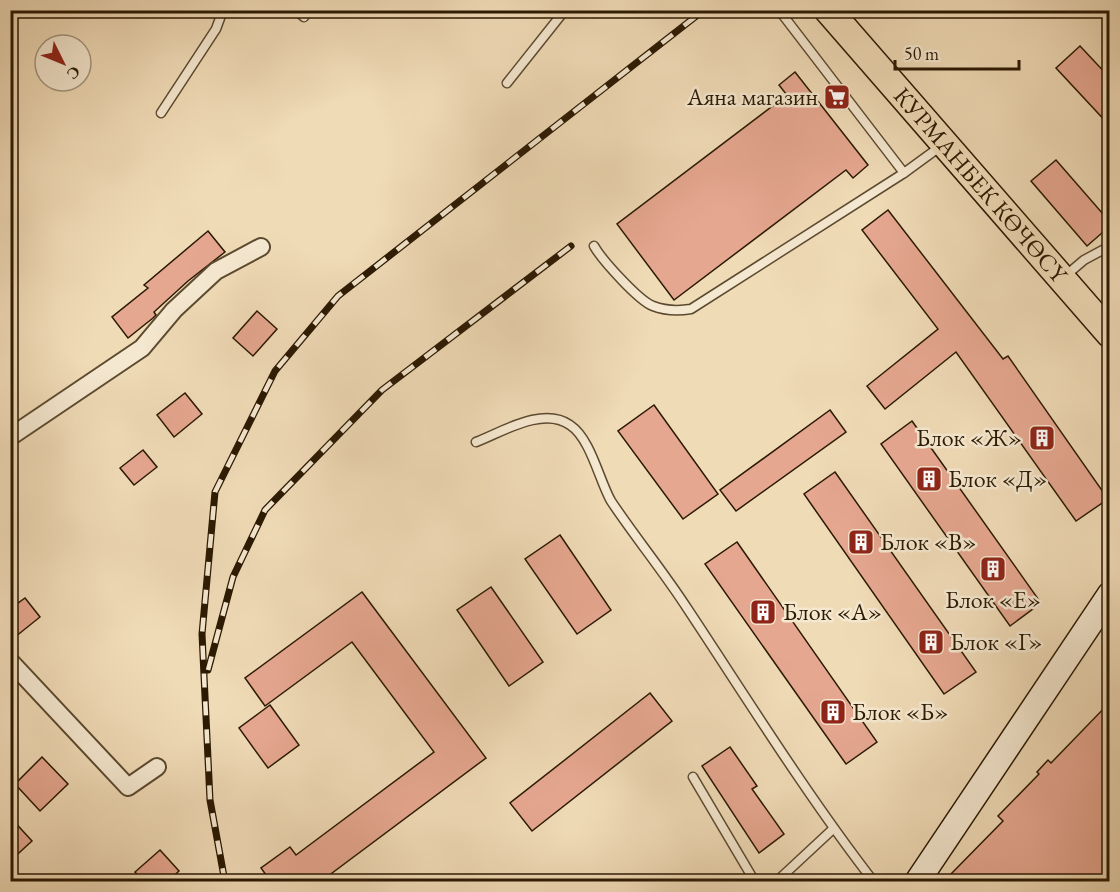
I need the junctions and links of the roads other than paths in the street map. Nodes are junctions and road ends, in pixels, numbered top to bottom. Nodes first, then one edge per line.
1 (223, 10) edge
2 (565, 10) edge
3 (779, 10) edge
4 (828, 10) edge
5 (507, 83) dead end
6 (161, 113) dead end
7 (944, 144) junction
8 (904, 174) junction
9 (594, 246) dead end
10 (1110, 246) edge
11 (261, 247) dead end
12 (1062, 279) junction
13 (1110, 334) edge
14 (10, 437) edge
15 (476, 442) dead end
16 (1110, 594) edge
17 (10, 661) edge
18 (157, 767) dead end
19 (693, 777) dead end
20 (833, 829) junction
21 (755, 882) edge
22 (776, 882) edge
23 (874, 882) edge
24 (916, 882) edge

1 - 6 lane
2 - 5 lane
3 - 8 lane
4 - 7 main road, КУРМАНБЕК КӨЧӨСҮ
7 - 8 lane
7 - 12 main road, КУРМАНБЕК КӨЧӨСҮ
8 - 9 lane
10 - 12 lane
11 - 14 street
12 - 13 main road, КУРМАНБЕК КӨЧӨСҮ
15 - 20 lane
16 - 24 main road
17 - 18 street
19 - 21 lane
20 - 22 lane
20 - 23 lane

